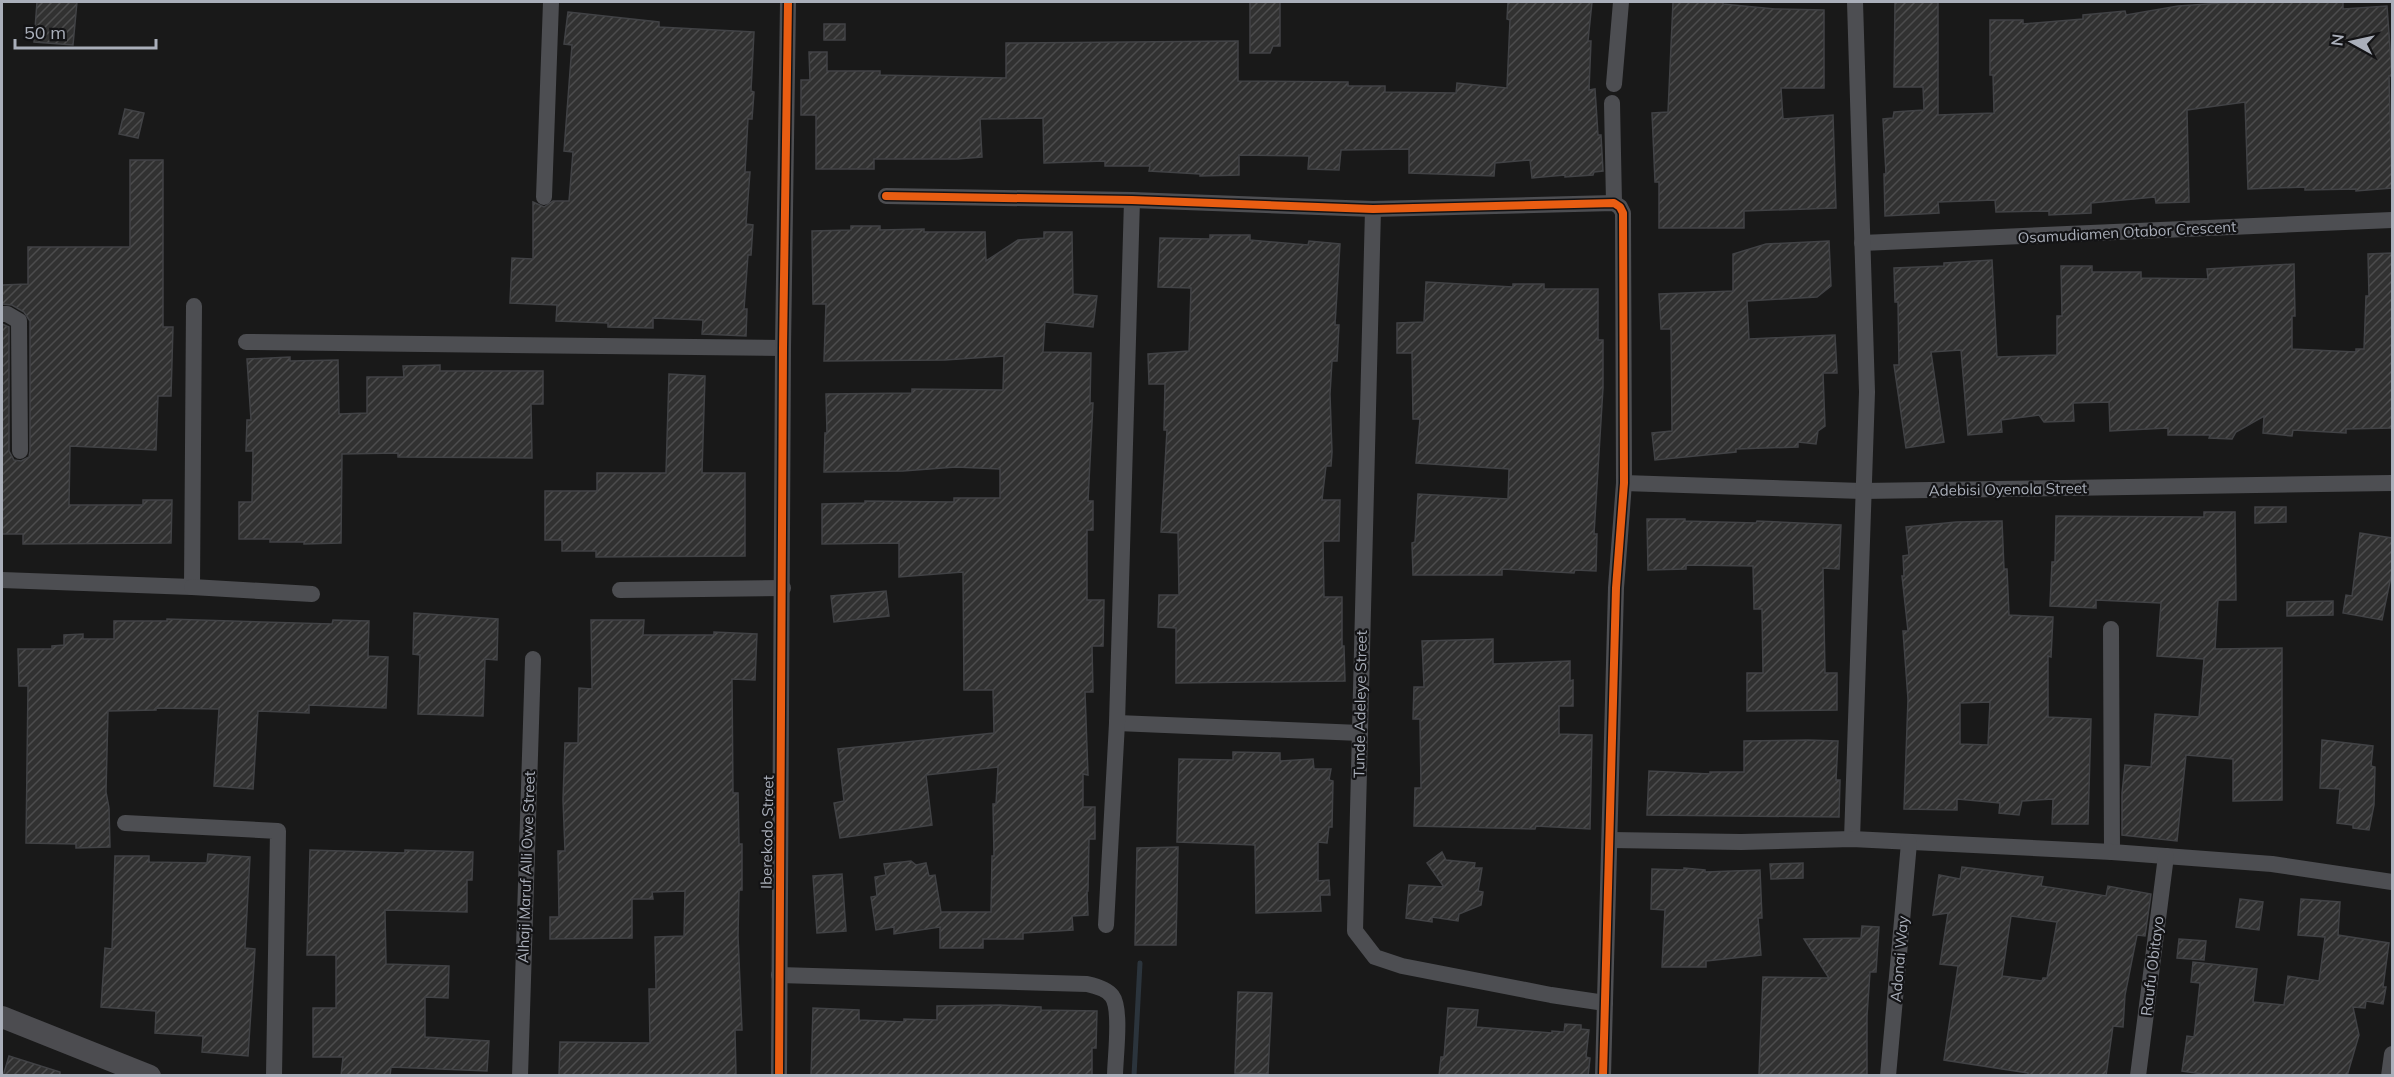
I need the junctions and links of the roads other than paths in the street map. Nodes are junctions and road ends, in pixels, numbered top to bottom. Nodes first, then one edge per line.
1 (551, 2) edge
2 (788, 2) edge
3 (1621, 2) edge
4 (1855, 2) edge
5 (1614, 84) dead end
6 (1612, 103) dead end
7 (886, 196) dead end
8 (544, 198) dead end
9 (1132, 200) junction
10 (1614, 203) junction
11 (1373, 209) junction
12 (2392, 220) edge
13 (1862, 243) junction
14 (194, 306) dead end
15 (2, 314) edge
16 (246, 342) dead end
17 (783, 348) junction
18 (20, 451) dead end
19 (1624, 483) junction
20 (2392, 483) edge
21 (1862, 492) junction
22 (2, 580) edge
23 (192, 586) junction
24 (783, 588) junction
25 (620, 590) dead end
26 (312, 594) dead end
27 (2111, 629) dead end
28 (533, 659) dead end
29 (1117, 723) junction
30 (1360, 733) junction
31 (125, 823) dead end
32 (1852, 839) junction
33 (1611, 840) junction
34 (1909, 843) junction
35 (2112, 852) junction
36 (2166, 856) junction
37 (2392, 882) edge
38 (1106, 925) dead end
39 (779, 975) junction
40 (1605, 1003) junction
41 (2, 1017) edge
42 (2392, 1054) edge
43 (150, 1076) edge
44 (274, 1076) edge
45 (520, 1076) edge
46 (779, 1076) edge
47 (1115, 1076) edge
48 (1603, 1076) edge
49 (1888, 1076) edge
50 (2138, 1076) edge
51 (2389, 1076) edge

1 - 8 street
2 - 17 street, Iberekodo Street
3 - 5 street
4 - 13 street
6 - 10 street
7 - 9 street
9 - 11 street
9 - 29 street
10 - 11 street
10 - 19 street
11 - 30 street, Tunde Adeleye Street
12 - 13 street, Osamudiamen Otabor Crescent
13 - 21 street
14 - 23 street
15 - 18 street
16 - 17 street
17 - 24 street, Iberekodo Street
19 - 21 street, Adebisi Oyenola Street
19 - 33 street
20 - 21 street, Adebisi Oyenola Street
21 - 32 street
22 - 23 street
23 - 26 street
24 - 25 street
24 - 39 street, Iberekodo Street
27 - 35 street
28 - 45 street, Alhaji Maruf Alli Owe Street
29 - 30 street
29 - 38 street
30 - 40 street, Tunde Adeleye Street
31 - 44 street
32 - 33 street
32 - 34 street
33 - 40 street
34 - 35 street
34 - 49 street, Adonai Way
35 - 36 street
36 - 37 street
36 - 50 street, Raufu Obitayo
39 - 46 street, Iberekodo Street
39 - 47 street
40 - 48 street
41 - 43 street
42 - 51 street

